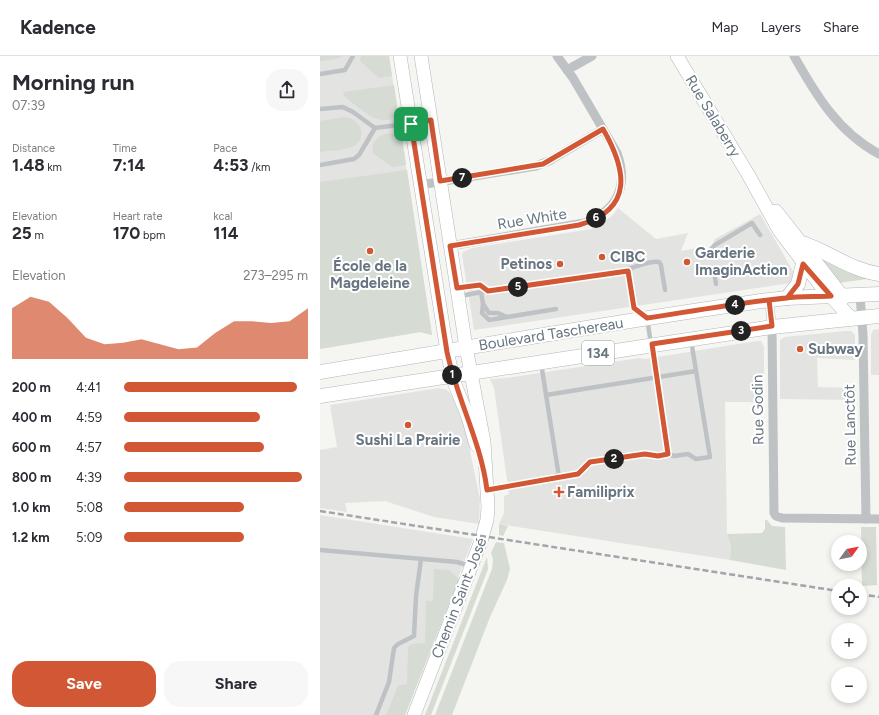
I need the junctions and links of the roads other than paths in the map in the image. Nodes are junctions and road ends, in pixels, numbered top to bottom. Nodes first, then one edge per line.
1 (353, 56) edge
2 (400, 56) edge
3 (421, 56) edge
4 (557, 56) edge
5 (592, 56) edge
6 (677, 56) edge
7 (794, 56) edge
8 (567, 70) junction
9 (320, 74) edge
10 (320, 109) edge
11 (431, 120) junction
12 (411, 124) junction
13 (375, 128) junction
14 (603, 129) junction
15 (879, 154) edge
16 (320, 165) edge
17 (749, 176) junction
18 (440, 181) junction
19 (420, 185) junction
20 (760, 235) dead end
21 (799, 242) junction
22 (450, 246) junction
23 (711, 255) dead end
24 (803, 264) junction
25 (628, 269) dead end
26 (714, 272) dead end
27 (879, 274) edge
28 (716, 284) dead end
29 (665, 290) dead end
30 (488, 291) junction
31 (458, 292) junction
32 (481, 292) junction
33 (879, 294) edge
34 (837, 296) junction
35 (860, 296) junction
36 (787, 298) junction
37 (769, 300) junction
38 (556, 309) dead end
39 (879, 316) edge
40 (647, 318) junction
41 (859, 322) junction
42 (772, 326) junction
43 (691, 339) junction
44 (652, 344) junction
45 (466, 347) junction
46 (447, 352) junction
47 (541, 362) junction
48 (696, 371) junction
49 (320, 372) edge
50 (470, 373) junction
51 (452, 376) junction
52 (657, 378) junction
53 (546, 395) junction
54 (320, 396) edge
55 (668, 454) junction
56 (559, 477) junction
57 (486, 484) junction
58 (866, 519) junction
59 (879, 519) edge
60 (320, 550) edge
61 (421, 559) junction
62 (472, 566) junction
63 (376, 715) edge
64 (414, 715) edge

1 - 9 lane
2 - 12 street, Chemin Saint-José
3 - 11 street, Chemin Saint-José
4 - 8 street, Rue White
5 - 8 street
6 - 17 street, Rue Salaberry
7 - 15 street
8 - 14 street, Rue White
10 - 13 lane
11 - 12 lane
11 - 18 street, Chemin Saint-José
12 - 13 lane
12 - 19 street, Chemin Saint-José
13 - 16 lane
14 - 18 street
14 - 22 street, Rue White
17 - 21 street, Rue Salaberry
17 - 24 street, Rue Salaberry
18 - 19 street
18 - 22 street, Chemin Saint-José
19 - 46 street, Chemin Saint-José
20 - 23 lane
21 - 27 main road
21 - 34 street, Rue Salaberry
22 - 31 street, Chemin Saint-José
24 - 34 street, Rue Salaberry
24 - 36 main road
25 - 29 lane
26 - 28 lane
30 - 31 lane
30 - 32 lane
30 - 40 lane
31 - 32 lane
31 - 45 street, Chemin Saint-José
32 - 38 lane
33 - 35 main road, Boulevard Taschereau / 134
34 - 35 main road, Boulevard Taschereau / 134
34 - 36 main road, Boulevard Taschereau / 134
34 - 41 street, Rue Salaberry
35 - 41 street, Rue Lanctôt
36 - 37 main road, Boulevard Taschereau / 134
37 - 40 main road, Boulevard Taschereau / 134
37 - 42 street, Rue Godin
39 - 41 main road, Boulevard Taschereau / 134
40 - 44 lane
40 - 45 main road, Boulevard Taschereau / 134
41 - 42 main road, Boulevard Taschereau / 134
41 - 58 street, Rue Lanctôt
42 - 43 main road, Boulevard Taschereau / 134
42 - 58 street, Rue Godin
43 - 44 main road, Boulevard Taschereau / 134
43 - 48 lane
44 - 47 main road, Boulevard Taschereau / 134
44 - 52 lane
45 - 46 main road, Boulevard Taschereau / 134
45 - 50 street, Chemin Saint-José
46 - 49 main road, Boulevard Taschereau / 134
46 - 51 street, Chemin Saint-José
47 - 50 main road, Boulevard Taschereau / 134
47 - 53 lane
48 - 52 lane
48 - 55 lane
50 - 51 main road, Boulevard Taschereau / 134
50 - 57 street, Chemin Saint-José
51 - 54 main road, Boulevard Taschereau / 134
51 - 57 street, Chemin Saint-José
52 - 53 lane
52 - 55 lane
53 - 56 lane
55 - 56 lane
56 - 57 lane
57 - 62 street, Chemin Saint-José
58 - 59 street
60 - 61 lane
61 - 62 lane
61 - 63 lane
62 - 64 street, Chemin Saint-José

